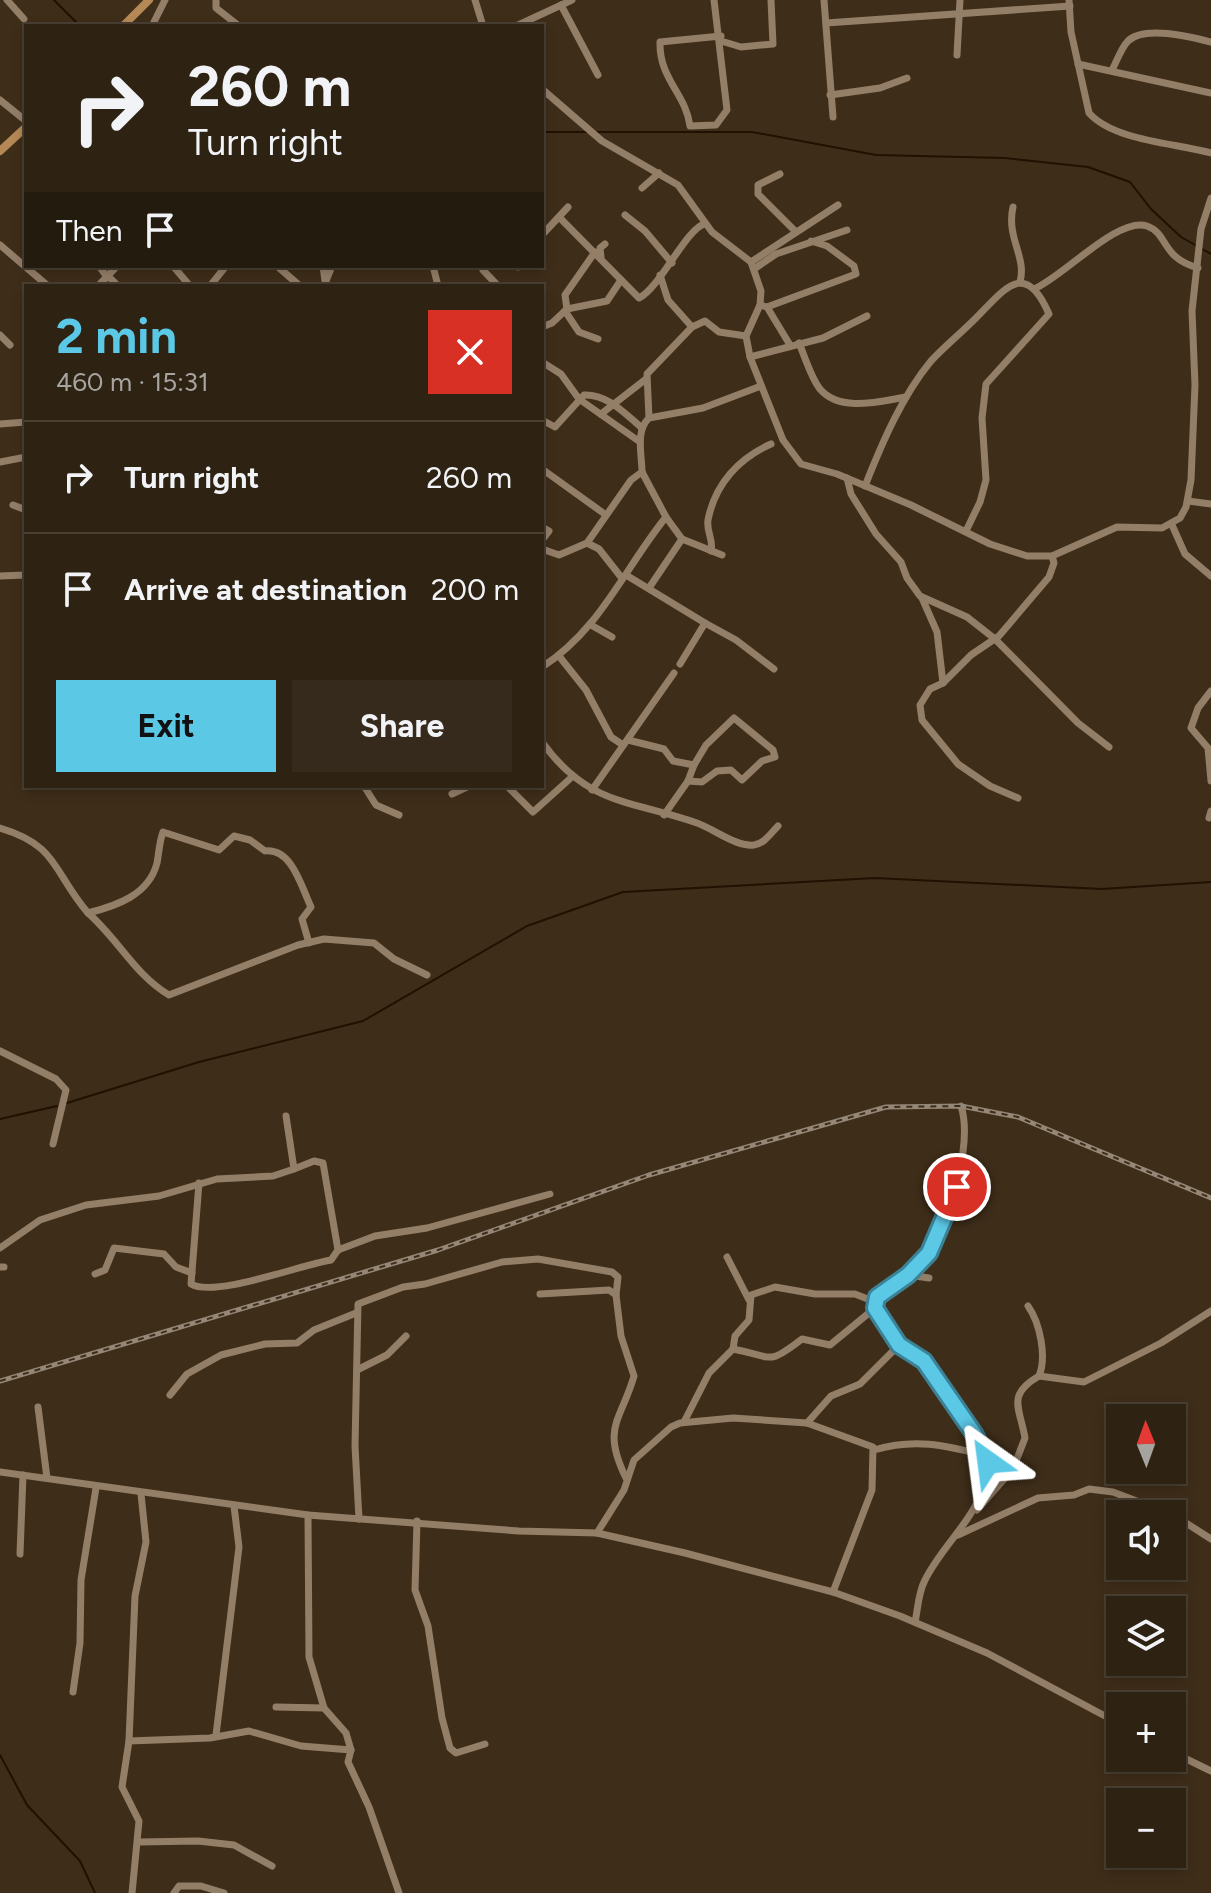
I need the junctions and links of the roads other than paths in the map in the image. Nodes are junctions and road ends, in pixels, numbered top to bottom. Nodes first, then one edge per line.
1 (7, 0) edge
2 (151, 0) edge
3 (165, 0) edge
4 (216, 0) edge
5 (475, 0) edge
6 (572, 0) edge
7 (714, 0) edge
8 (771, 0) edge
9 (824, 0) edge
10 (960, 0) edge
11 (1070, 3) edge
12 (561, 5) junction
13 (958, 15) junction
14 (24, 19) dead end
15 (826, 23) junction
16 (125, 24) edge
17 (155, 24) edge
18 (236, 24) edge
19 (482, 24) edge
20 (520, 24) edge
21 (721, 39) junction
22 (1211, 42) edge
23 (957, 55) dead end
24 (1078, 64) junction
25 (1112, 70) junction
26 (598, 75) dead end
27 (907, 78) dead end
28 (544, 91) edge
29 (1211, 93) edge
30 (830, 95) junction
31 (0, 100) edge
32 (833, 117) dead end
33 (24, 122) edge
34 (24, 126) edge
35 (1, 148) edge
36 (1211, 153) edge
37 (659, 173) junction
38 (780, 174) dead end
39 (642, 188) dead end
40 (1211, 198) edge
41 (838, 205) dead end
42 (568, 207) dead end
43 (1013, 207) dead end
44 (1209, 211) edge
45 (625, 215) dead end
46 (560, 218) junction
47 (705, 224) junction
48 (847, 230) dead end
49 (796, 232) junction
50 (544, 233) edge
51 (811, 241) junction
52 (605, 244) dead end
53 (0, 245) edge
54 (598, 256) junction
55 (672, 263) junction
56 (752, 265) junction
57 (24, 266) edge
58 (27, 268) edge
59 (101, 268) edge
60 (115, 268) edge
61 (175, 268) edge
62 (224, 268) edge
63 (279, 268) edge
64 (483, 268) edge
65 (1198, 268) junction
66 (660, 275) junction
67 (107, 276) junction
68 (621, 280) junction
69 (1020, 282) junction
70 (46, 284) edge
71 (100, 284) edge
72 (116, 284) edge
73 (188, 284) edge
74 (212, 284) edge
75 (298, 284) edge
76 (496, 284) edge
77 (1034, 289) junction
78 (763, 306) junction
79 (566, 310) junction
80 (867, 316) dead end
81 (544, 326) edge
82 (692, 327) junction
83 (0, 335) edge
84 (746, 336) junction
85 (598, 339) dead end
86 (794, 344) junction
87 (10, 345) dead end
88 (750, 357) junction
89 (544, 362) edge
90 (647, 379) junction
91 (761, 386) junction
92 (906, 397) junction
93 (579, 399) junction
94 (614, 404) junction
95 (601, 414) junction
96 (649, 418) junction
97 (544, 421) edge
98 (24, 422) edge
99 (0, 424) edge
100 (642, 428) junction
101 (640, 442) junction
102 (771, 444) dead end
103 (24, 457) edge
104 (0, 462) edge
105 (544, 470) edge
106 (642, 472) junction
107 (847, 478) junction
108 (865, 486) junction
109 (1188, 501) junction
110 (1211, 504) edge
111 (13, 505) dead end
112 (24, 509) edge
113 (606, 515) junction
114 (666, 517) junction
115 (1172, 525) junction
116 (966, 531) junction
117 (682, 539) junction
118 (587, 543) junction
119 (544, 550) edge
120 (711, 551) junction
121 (722, 555) dead end
122 (1052, 556) junction
123 (24, 575) edge
124 (0, 576) edge
125 (624, 576) junction
126 (1211, 576) edge
127 (649, 588) junction
128 (920, 596) junction
129 (705, 623) junction
130 (591, 625) junction
131 (612, 637) dead end
132 (995, 639) junction
133 (559, 656) junction
134 (680, 664) dead end
135 (544, 666) edge
136 (774, 669) dead end
137 (674, 673) dead end
138 (943, 683) junction
139 (1211, 691) edge
140 (625, 742) junction
141 (544, 744) edge
142 (1109, 747) dead end
143 (694, 765) junction
144 (573, 776) junction
145 (688, 781) junction
146 (1211, 781) edge
147 (365, 788) edge
148 (465, 788) edge
149 (509, 788) edge
150 (592, 790) junction
151 (452, 794) dead end
152 (1018, 798) dead end
153 (399, 815) dead end
154 (664, 815) junction
155 (778, 826) dead end
156 (0, 828) edge
157 (88, 913) junction
158 (309, 943) junction
159 (427, 975) dead end
160 (0, 1051) edge
161 (961, 1106) dead end
162 (286, 1116) dead end
163 (53, 1144) dead end
164 (294, 1169) junction
165 (199, 1183) junction
166 (550, 1194) dead end
167 (0, 1248) edge
168 (338, 1250) junction
169 (727, 1257) dead end
170 (192, 1273) junction
171 (95, 1274) dead end
172 (908, 1275) junction
173 (929, 1278) dead end
174 (540, 1294) dead end
175 (616, 1295) junction
176 (749, 1300) junction
177 (875, 1305) junction
178 (1028, 1306) dead end
179 (1211, 1311) edge
180 (356, 1313) junction
181 (406, 1336) dead end
182 (899, 1345) junction
183 (733, 1349) junction
184 (356, 1372) junction
185 (1039, 1376) junction
186 (170, 1395) dead end
187 (38, 1407) dead end
188 (684, 1423) junction
189 (807, 1423) junction
190 (874, 1450) junction
191 (984, 1455) junction
192 (0, 1472) edge
193 (23, 1475) junction
194 (47, 1478) junction
195 (626, 1478) junction
196 (96, 1488) junction
197 (141, 1494) junction
198 (1134, 1500) edge
199 (234, 1506) junction
200 (976, 1511) junction
201 (308, 1515) junction
202 (359, 1519) junction
203 (417, 1521) junction
204 (1186, 1523) edge
205 (597, 1533) junction
206 (957, 1536) junction
207 (1211, 1539) edge
208 (20, 1554) dead end
209 (833, 1592) junction
210 (915, 1622) junction
211 (73, 1692) dead end
212 (276, 1707) dead end
213 (324, 1708) junction
214 (1106, 1717) edge
215 (216, 1735) junction
216 (129, 1741) junction
217 (485, 1744) dead end
218 (351, 1750) junction
219 (1186, 1759) edge
220 (1211, 1771) edge
221 (139, 1842) junction
222 (272, 1866) dead end
223 (132, 1893) edge
224 (174, 1893) edge
225 (224, 1893) edge
226 (399, 1893) edge

1 - 14 street
2 - 16 main road
3 - 17 street
4 - 18 street
5 - 19 street
6 - 12 street
7 - 21 street
8 - 21 street
9 - 15 street
10 - 13 street
11 - 13 street
11 - 24 street
12 - 20 street
12 - 26 street
13 - 15 street
13 - 23 street
15 - 30 street
21 - 21 street
22 - 25 street
24 - 25 street
24 - 36 street
25 - 29 street
27 - 30 street
28 - 37 street
30 - 32 street
31 - 33 street
34 - 35 main road
37 - 39 street
37 - 47 street
38 - 49 street
40 - 44 street
41 - 49 street
42 - 46 street
43 - 69 street
44 - 65 street
45 - 55 street
46 - 50 street
46 - 54 street
47 - 55 street
47 - 56 street
48 - 51 street
49 - 56 street
51 - 56 street
51 - 78 street
52 - 54 street
53 - 57 street
54 - 68 street
54 - 79 street
55 - 66 street
56 - 78 street
58 - 70 street
59 - 67 street
60 - 67 street
61 - 73 street
62 - 74 street
63 - 75 street
64 - 76 street
65 - 77 street
65 - 109 street
66 - 68 street
66 - 82 street
67 - 71 street
67 - 72 street
68 - 79 street
69 - 77 street
69 - 92 street
77 - 116 street
78 - 84 street
78 - 86 street
79 - 81 street
79 - 85 street
80 - 86 street
82 - 84 street
82 - 90 street
83 - 87 street
84 - 88 street
86 - 88 street
86 - 92 street
88 - 91 street
89 - 93 street
90 - 94 street
90 - 96 street
91 - 96 street
91 - 107 street
92 - 108 street
93 - 94 street
93 - 95 street
93 - 97 street
94 - 95 street
94 - 100 street
95 - 101 street
96 - 100 street
98 - 99 street
100 - 101 street
101 - 106 street
102 - 120 street
103 - 104 street
105 - 113 street
106 - 113 street
106 - 114 street
107 - 108 street
107 - 128 street
108 - 116 street
109 - 110 street
109 - 115 street
111 - 112 street
113 - 118 street
114 - 117 street
114 - 125 street
115 - 122 street
115 - 126 street
116 - 122 street
117 - 120 street
117 - 127 street
118 - 119 street
118 - 125 street
120 - 121 street
122 - 132 street
123 - 124 street
125 - 127 street
125 - 130 street
127 - 129 street
128 - 132 street
128 - 138 street
129 - 134 street
129 - 136 street
130 - 131 street
130 - 133 street
132 - 138 street
132 - 142 street
133 - 135 street
133 - 140 street
137 - 140 street
138 - 152 street
139 - 146 street
140 - 143 street
140 - 150 street
141 - 144 street
143 - 145 street
143 - 145 street
144 - 149 street
144 - 150 street
145 - 154 street
147 - 153 street
148 - 151 street
150 - 154 street
154 - 155 street
156 - 157 street
157 - 158 street
157 - 158 street
158 - 159 street
160 - 163 street
161 - 172 street
162 - 164 street
164 - 165 street
164 - 168 street
165 - 167 street
165 - 170 street
166 - 168 street
168 - 170 street
169 - 176 street
170 - 171 street
172 - 173 street
172 - 177 street
174 - 175 street
175 - 180 street
175 - 195 street
176 - 177 street
176 - 183 street
177 - 182 street
177 - 183 street
178 - 185 street
179 - 185 street
180 - 184 street
180 - 186 street
181 - 184 street
182 - 189 street
182 - 191 street
183 - 188 street
184 - 202 street
185 - 200 street
187 - 194 street
188 - 189 street
188 - 195 street
189 - 190 street
190 - 191 street
190 - 209 street
191 - 200 street
192 - 193 street
193 - 194 street
193 - 208 street
194 - 196 street
195 - 205 street
196 - 197 street
196 - 211 street
197 - 199 street
197 - 216 street
198 - 206 street
199 - 201 street
199 - 215 street
200 - 206 street
201 - 202 street
201 - 213 street
202 - 203 street
203 - 205 street
203 - 217 street
204 - 207 street
205 - 209 street
206 - 210 street
209 - 210 street
210 - 214 street
212 - 213 street
213 - 218 street
215 - 216 street
215 - 218 street
216 - 221 street
218 - 226 street
219 - 220 street
221 - 222 street
221 - 223 street
224 - 225 street

